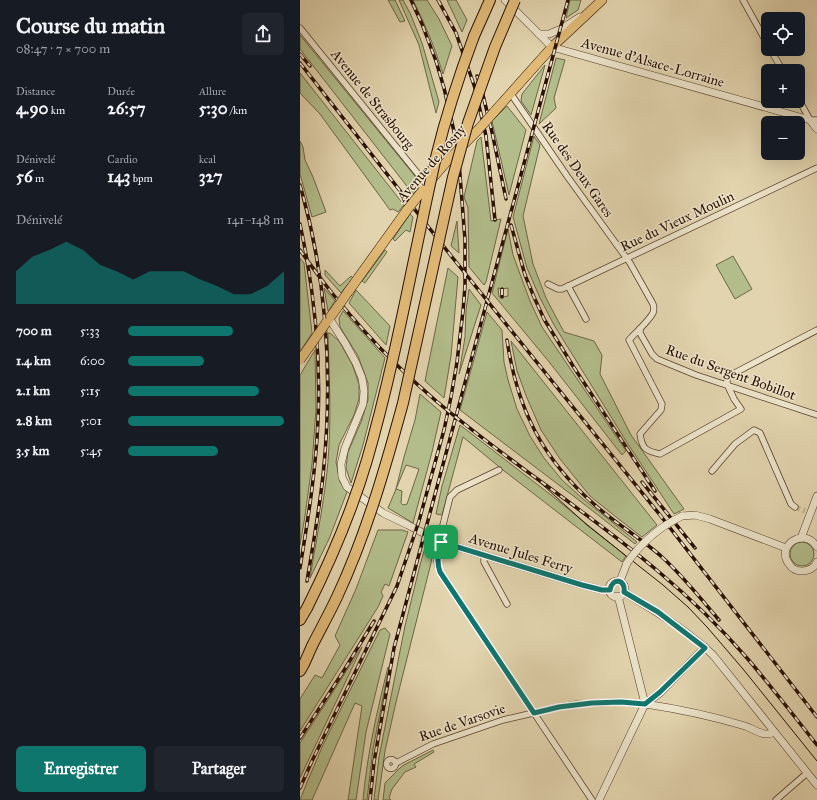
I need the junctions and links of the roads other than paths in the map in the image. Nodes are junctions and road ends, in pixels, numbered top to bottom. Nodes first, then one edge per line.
1 (490, 0) edge
2 (505, 0) edge
3 (515, 0) edge
4 (602, 0) edge
5 (743, 0) edge
6 (594, 8) junction
7 (300, 28) edge
8 (761, 32) edge
9 (539, 34) junction
10 (552, 47) junction
11 (511, 94) junction
12 (805, 108) edge
13 (814, 120) edge
14 (817, 129) edge
15 (817, 168) edge
16 (425, 187) junction
17 (626, 258) junction
18 (548, 284) dead end
19 (568, 286) junction
20 (586, 319) dead end
21 (328, 320) junction
22 (640, 329) junction
23 (817, 330) edge
24 (300, 360) edge
25 (727, 384) junction
26 (817, 415) edge
27 (499, 470) dead end
28 (712, 471) dead end
29 (817, 496) edge
30 (795, 507) tunnel mouth
31 (801, 538) junction
32 (441, 542) junction
33 (817, 547) edge
34 (786, 548) junction
35 (484, 556) junction
36 (816, 568) edge
37 (620, 581) junction
38 (610, 590) junction
39 (624, 592) junction
40 (618, 596) junction
41 (507, 604) dead end
42 (300, 620) edge
43 (312, 646) junction
44 (705, 648) junction
45 (300, 658) edge
46 (300, 671) edge
47 (645, 704) junction
48 (534, 713) junction
49 (774, 732) junction
50 (396, 763) dead end
51 (807, 773) junction
52 (817, 785) edge
53 (592, 800) edge
54 (599, 800) edge
55 (776, 800) edge

1 - 42 highway, bridge
2 - 9 street, Avenue d'Alsace-Lorraine
3 - 43 highway, bridge
4 - 6 main road, Avenue de Rosny
5 - 8 street
6 - 9 street
6 - 10 main road, Avenue de Rosny
7 - 16 street, Avenue de Strasbourg
9 - 10 street, Avenue d'Alsace-Lorraine
10 - 11 main road, Avenue de Rosny
10 - 13 street, Avenue d'Alsace-Lorraine
11 - 16 main road, Avenue de Rosny, bridge
11 - 17 street, Rue des Deux Gares
12 - 13 street
13 - 14 street
15 - 17 street, Rue du Vieux Moulin
16 - 21 main road, Avenue de Rosny, bridge
17 - 19 street, Rue du Vieux Moulin
17 - 22 street
18 - 19 street, Rue du Vieux Moulin
19 - 20 street
21 - 24 main road, Avenue de Rosny, bridge
21 - 32 street, Avenue Jules Ferry
22 - 25 street, Rue du Sergent Bobillot
22 - 25 street
23 - 25 street
25 - 26 street, Rue du Sergent Bobillot
27 - 32 street
28 - 30 street
29 - 31 street
31 - 33 street
31 - 34 street
32 - 35 street, Avenue Jules Ferry
32 - 48 street
34 - 36 street
34 - 37 street, bridge
35 - 38 street, Avenue Jules Ferry
35 - 41 street
37 - 38 street
37 - 39 street
38 - 40 street
39 - 40 street
39 - 44 street
40 - 47 street
43 - 45 highway
43 - 46 highway
44 - 47 street
44 - 49 street
47 - 48 street, Rue de Varsovie
47 - 49 street, Rue de Varsovie
47 - 54 street
48 - 50 street, Rue de Varsovie
48 - 53 street
49 - 51 street
51 - 52 street
51 - 55 street

